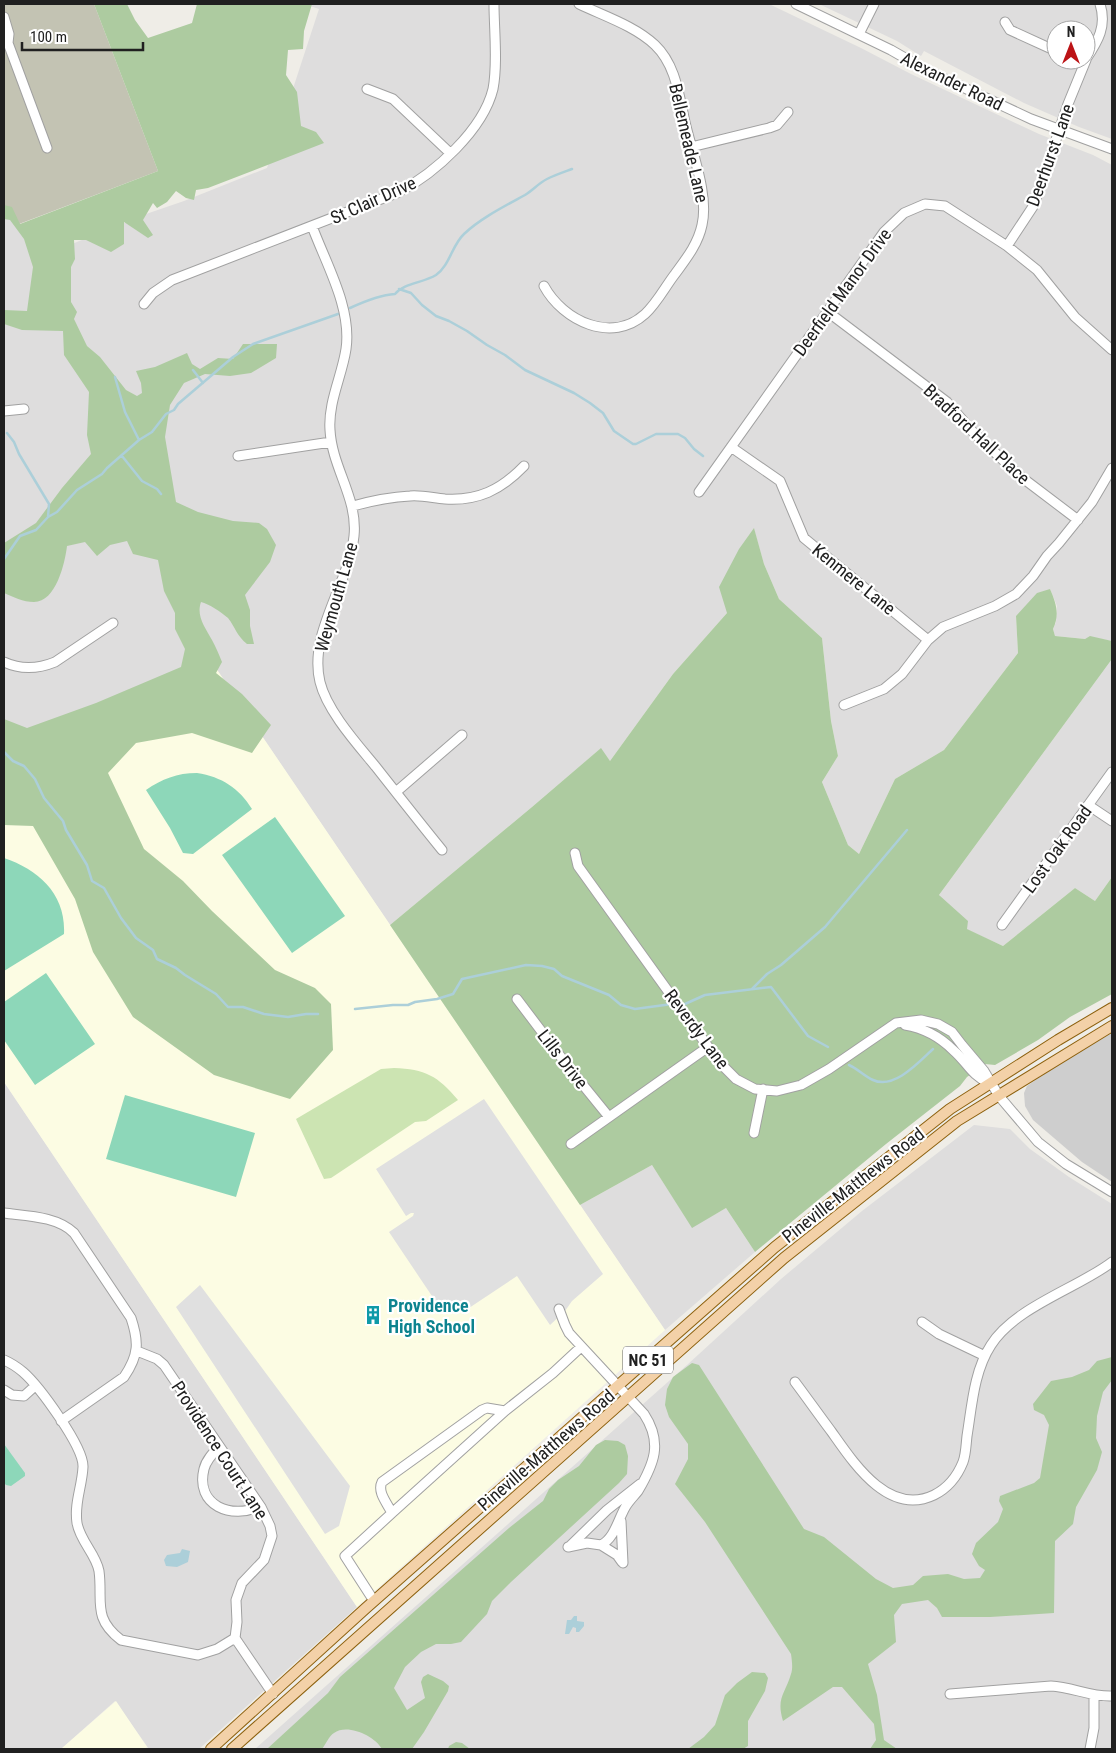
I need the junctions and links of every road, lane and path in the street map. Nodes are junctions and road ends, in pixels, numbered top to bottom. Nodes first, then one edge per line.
1 (494, 4) edge
2 (579, 4) edge
3 (796, 4) edge
4 (874, 4) edge
5 (1100, 4) edge
6 (4, 17) edge
7 (1005, 22) dead end
8 (859, 34) junction
9 (6, 42) edge
10 (1096, 43) edge
11 (1046, 46) edge
12 (1080, 70) edge
13 (367, 89) dead end
14 (788, 112) dead end
15 (1059, 131) junction
16 (691, 147) junction
17 (47, 148) dead end
18 (1112, 149) edge
19 (450, 153) junction
20 (312, 226) junction
21 (1007, 246) junction
22 (544, 286) dead end
23 (144, 304) dead end
24 (828, 312) junction
25 (1112, 350) edge
26 (24, 409) dead end
27 (4, 411) edge
28 (331, 442) junction
29 (731, 447) junction
30 (238, 456) dead end
31 (524, 466) dead end
32 (1112, 468) edge
33 (699, 492) dead end
34 (353, 506) junction
35 (1078, 520) junction
36 (113, 624) dead end
37 (928, 640) junction
38 (4, 662) edge
39 (844, 705) dead end
40 (462, 735) dead end
41 (1112, 772) edge
42 (396, 792) junction
43 (1088, 805) junction
44 (1112, 821) edge
45 (442, 850) dead end
46 (575, 853) dead end
47 (1002, 925) dead end
48 (518, 999) dead end
49 (1112, 1008) edge
50 (1112, 1026) edge
51 (708, 1047) junction
52 (990, 1084) junction
53 (763, 1090) junction
54 (999, 1096) junction
55 (609, 1118) junction
56 (754, 1133) dead end
57 (572, 1144) dead end
58 (1112, 1192) edge
59 (4, 1213) edge
60 (1112, 1262) edge
61 (559, 1309) dead end
62 (922, 1322) dead end
63 (581, 1347) junction
64 (137, 1352) junction
65 (985, 1356) junction
66 (4, 1360) edge
67 (795, 1382) dead end
68 (35, 1386) junction
69 (4, 1390) edge
70 (624, 1392) junction
71 (505, 1411) junction
72 (61, 1421) junction
73 (219, 1446) junction
74 (642, 1482) junction
75 (260, 1506) junction
76 (392, 1513) junction
77 (622, 1514) junction
78 (590, 1526) junction
79 (599, 1544) junction
80 (370, 1604) junction
81 (377, 1621) junction
82 (235, 1638) junction
83 (273, 1694) junction
84 (950, 1694) dead end
85 (1094, 1695) junction
86 (1112, 1696) edge
87 (212, 1749) edge
88 (232, 1749) edge
89 (1090, 1749) edge

1 - 19 street, St Clair Drive
2 - 16 street, Bellemeade Lane
3 - 8 street, Alexander Road
4 - 8 street
5 - 10 street, Deerhurst Lane
6 - 9 street
7 - 11 street
8 - 15 street, Alexander Road
9 - 17 street
12 - 15 street, Deerhurst Lane
13 - 19 street
14 - 16 street
15 - 18 street, Alexander Road
15 - 21 street, Deerhurst Lane
16 - 22 street, Bellemeade Lane
19 - 20 street, St Clair Drive
20 - 23 street, St Clair Drive
20 - 28 street, Weymouth Lane
21 - 24 street, Deerfield Manor Drive
21 - 25 street, Deerfield Manor Drive
24 - 29 street, Deerfield Manor Drive
24 - 35 street, Bradford Hall Place
26 - 27 street
28 - 30 street
28 - 34 street, Weymouth Lane
29 - 33 street, Deerfield Manor Drive
29 - 37 street, Kenmere Lane
31 - 34 street
32 - 35 street
34 - 42 street, Weymouth Lane
35 - 37 street
36 - 38 street
37 - 39 street
40 - 42 street
41 - 43 street, Lost Oak Road
42 - 45 street, Weymouth Lane
43 - 44 street
43 - 47 street, Lost Oak Road
46 - 51 street, Reverdy Lane
48 - 55 street, Lills Drive
49 - 52 main road, Pineville-Matthews Road / NC 51
50 - 54 main road, Pineville-Matthews Road / NC 51
51 - 53 street, Reverdy Lane
51 - 55 street
52 - 53 street, Reverdy Lane
52 - 54 street, Reverdy Lane
52 - 70 main road, Pineville-Matthews Road / NC 51
53 - 56 street
54 - 58 street, Reverdy Lane
54 - 70 main road, Pineville-Matthews Road / NC 51
55 - 57 street
59 - 64 street
60 - 65 street
61 - 63 street
62 - 65 street
63 - 70 street
63 - 71 street
64 - 72 street
64 - 73 street, Providence Court Lane
65 - 67 street
66 - 68 street
68 - 69 street
68 - 72 street
70 - 74 street
70 - 80 main road, Pineville-Matthews Road / NC 51
70 - 81 main road, Pineville-Matthews Road / NC 51
71 - 76 street
71 - 76 street
72 - 82 street
73 - 75 street, Providence Court Lane
73 - 75 street
74 - 77 street
74 - 78 street
75 - 82 street, Providence Court Lane
76 - 80 street
77 - 79 street
77 - 79 street
78 - 79 street
78 - 79 street
80 - 81 main road
80 - 83 main road, Pineville-Matthews Road / NC 51
81 - 88 main road, Pineville-Matthews Road / NC 51
82 - 83 street
83 - 87 main road, Pineville-Matthews Road / NC 51
84 - 85 street
85 - 86 street
85 - 89 street

